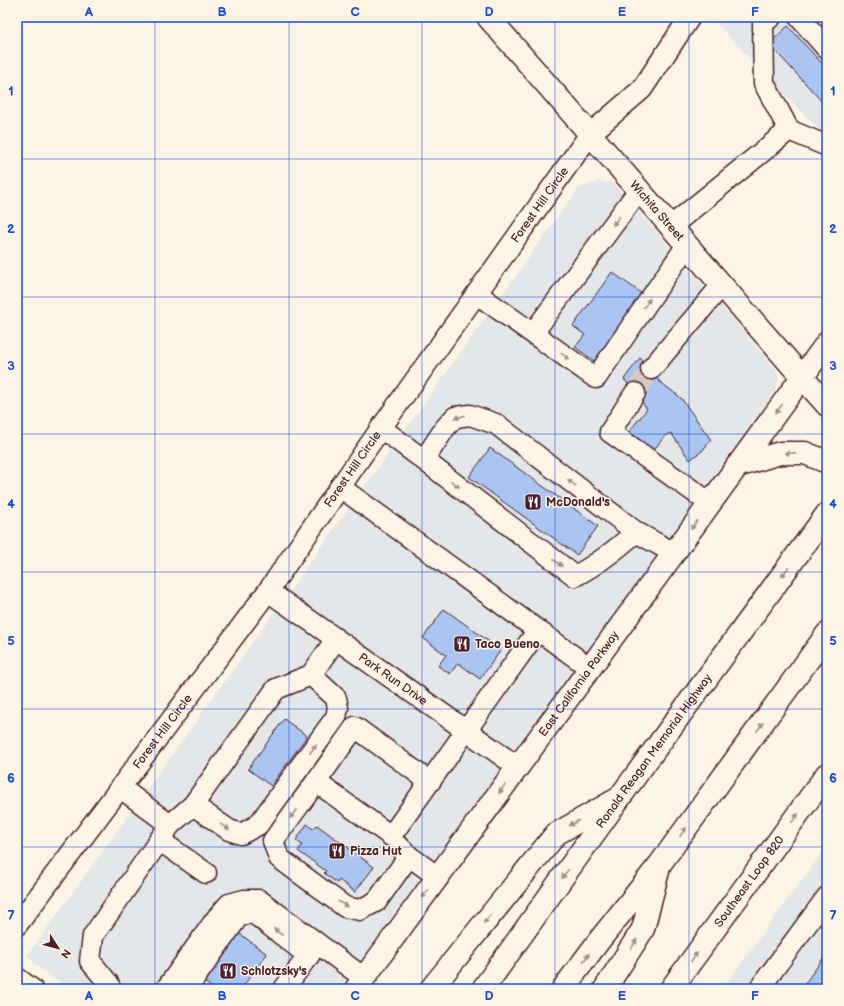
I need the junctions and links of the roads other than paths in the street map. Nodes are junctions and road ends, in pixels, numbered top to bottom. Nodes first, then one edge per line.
1 (488, 17) edge
2 (690, 17) edge
3 (799, 17) edge
4 (764, 19) edge
5 (827, 50) edge
6 (789, 130) junction
7 (590, 134) junction
8 (827, 146) edge
9 (639, 190) junction
10 (670, 227) junction
11 (686, 245) junction
12 (722, 285) junction
13 (477, 294) junction
14 (533, 333) junction
15 (827, 343) edge
16 (651, 370) tunnel mouth
17 (802, 377) junction
18 (634, 393) tunnel mouth
19 (827, 405) edge
20 (381, 428) junction
21 (424, 460) junction
22 (827, 462) edge
23 (737, 466) junction
24 (340, 487) junction
25 (710, 504) junction
26 (827, 514) edge
27 (636, 532) junction
28 (674, 552) junction
29 (268, 591) junction
30 (538, 630) junction
31 (827, 634) edge
32 (336, 639) junction
33 (590, 668) junction
34 (311, 675) junction
35 (467, 730) junction
36 (518, 767) junction
37 (827, 774) edge
38 (316, 782) junction
39 (430, 782) junction
40 (121, 788) junction
41 (620, 797) junction
42 (193, 805) junction
43 (165, 832) junction
44 (391, 836) junction
45 (409, 856) junction
46 (660, 864) junction
47 (206, 873) dead end
48 (438, 877) junction
49 (827, 897) edge
50 (17, 925) edge
51 (313, 950) junction
52 (17, 978) edge
53 (360, 984) edge
54 (32, 989) edge
55 (109, 989) edge
56 (166, 989) edge
57 (187, 989) edge
58 (284, 989) edge
59 (431, 989) edge
60 (482, 989) edge
61 (563, 989) edge
62 (605, 989) edge
63 (671, 989) edge
64 (759, 989) edge

1 - 7 main road, Wichita Street
2 - 7 street, Forest Hill Circle
3 - 5 street
4 - 6 street
6 - 8 street
6 - 10 street
7 - 9 main road, Wichita Street
7 - 13 street, Forest Hill Circle
9 - 10 main road, Wichita Street
9 -> 14 street
10 - 11 main road, Wichita Street
11 - 12 main road, Wichita Street
14 -> 11 street
12 - 16 street
12 - 17 main road, Wichita Street
13 - 14 street
13 - 20 street, Forest Hill Circle
15 - 17 main road
17 - 19 main road, Wichita Street
17 -> 23 main road, East California Parkway
18 - 25 street
20 - 21 street
20 - 24 street, Forest Hill Circle
21 -> 27 street
27 -> 21 street
22 -> 23 main road
23 - 25 main road, East California Parkway
24 - 29 street, Forest Hill Circle
24 - 30 street
25 -> 28 main road, East California Parkway
26 -> 41 main road, Ronald Reagan Memorial Highway
27 - 28 street
28 - 33 main road, East California Parkway
29 - 32 street, Park Run Drive
29 - 40 street, Forest Hill Circle
30 - 33 street
30 - 35 street
46 -> 31 main road
32 - 34 street
32 - 35 street, Park Run Drive
33 - 36 main road, East California Parkway
34 - 42 street
42 -> 34 street
35 - 36 street, Park Run Drive
35 - 39 street
36 -> 48 main road, East California Parkway
63 -> 37 main road, Southeast Loop 820
38 - 39 street
38 - 44 street
38 -> 45 street
39 - 44 street
40 - 43 street
40 - 50 street, Forest Hill Circle
41 -> 59 main road
41 -> 60 main road, Ronald Reagan Memorial Highway
42 - 43 street
43 - 47 street
43 - 55 street
44 - 45 street
45 - 48 street
61 -> 46 main road
62 -> 46 main road
48 -> 53 main road, East California Parkway
49 - 64 street
51 - 53 street
51 - 56 street
51 -> 57 street
51 - 58 street
52 - 54 street

